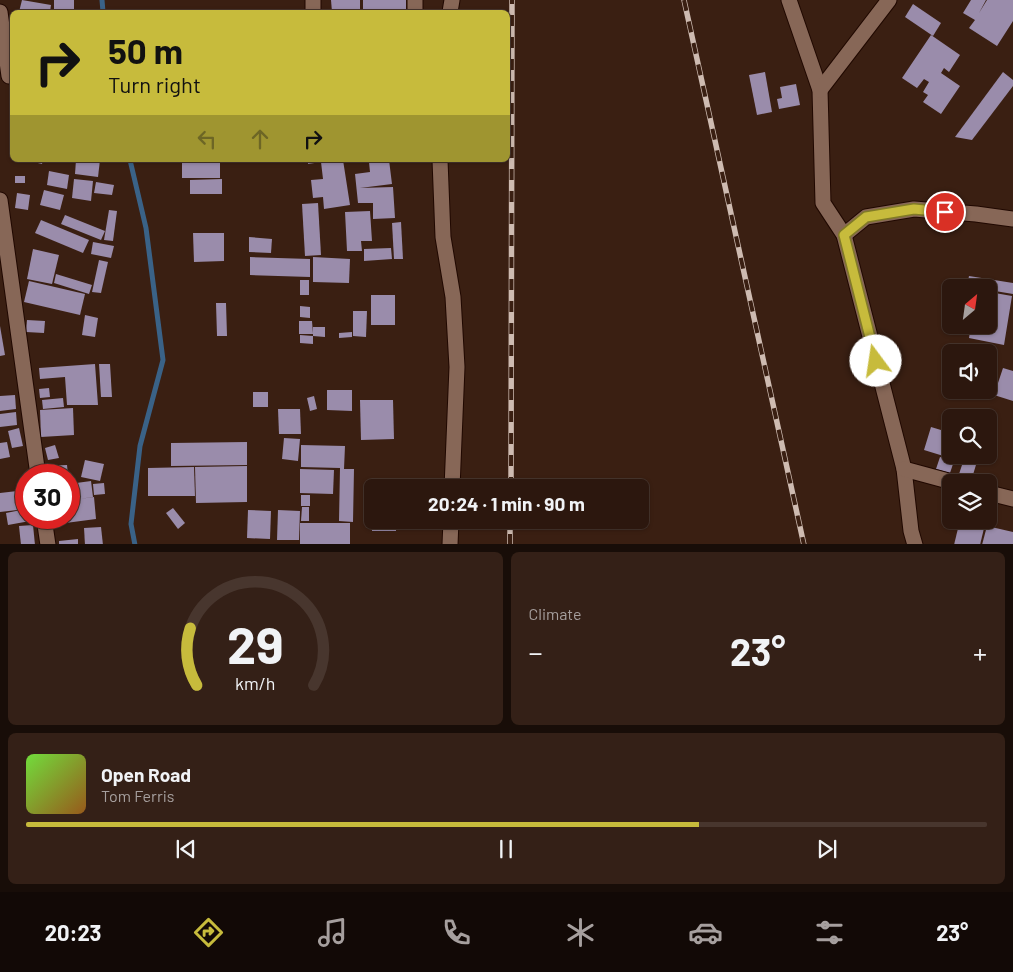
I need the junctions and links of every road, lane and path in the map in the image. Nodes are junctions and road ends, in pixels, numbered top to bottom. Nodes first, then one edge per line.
1 (789, 0) edge
2 (889, 0) edge
3 (0, 12) edge
4 (7, 77) edge
5 (820, 90) junction
6 (440, 162) edge
7 (0, 200) edge
8 (1013, 220) edge
9 (844, 235) junction
10 (36, 464) edge
11 (904, 469) junction
12 (452, 479) edge
13 (942, 479) edge
14 (997, 495) edge
15 (1013, 499) edge
16 (46, 529) edge
17 (451, 529) edge
18 (48, 544) edge
19 (450, 544) edge
20 (915, 544) edge

1 - 5 street
2 - 5 street
3 - 4 street
5 - 9 street
6 - 12 street
7 - 10 street
8 - 9 street
9 - 11 street
11 - 13 street
11 - 20 street
14 - 15 street
16 - 18 street
17 - 19 street

